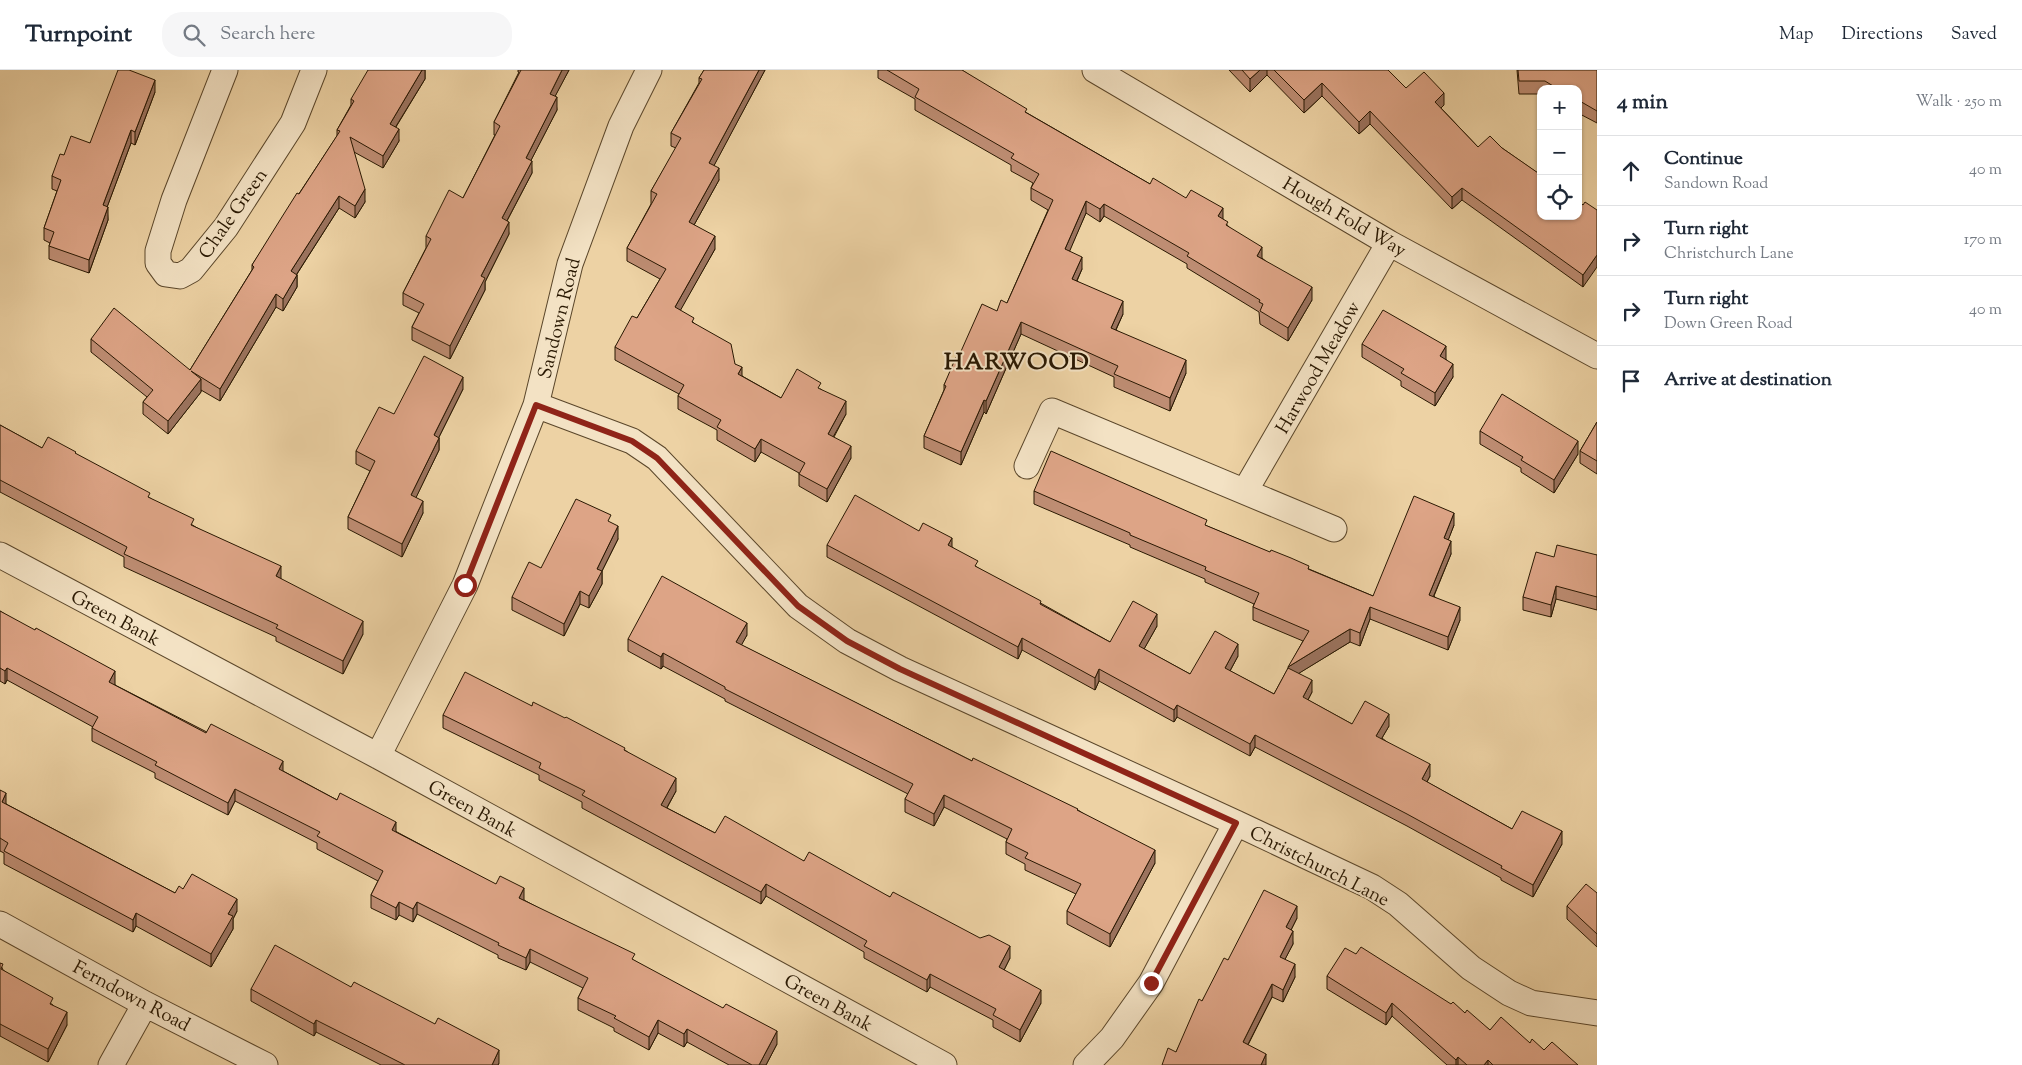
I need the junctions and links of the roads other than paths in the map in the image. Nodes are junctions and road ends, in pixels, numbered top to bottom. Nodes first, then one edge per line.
1 (225, 70) edge
2 (314, 70) edge
3 (649, 70) edge
4 (1095, 70) edge
5 (1390, 242) junction
6 (1597, 356) edge
7 (536, 405) junction
8 (1027, 466) dead end
9 (1245, 492) junction
10 (1334, 529) dead end
11 (0, 555) edge
12 (378, 756) junction
13 (1236, 823) junction
14 (0, 924) edge
15 (145, 1004) junction
16 (1597, 1013) edge
17 (111, 1065) edge
18 (265, 1065) edge
19 (944, 1065) edge
20 (1086, 1065) edge

1 - 2 street, Chale Green
3 - 7 street, Sandown Road
4 - 5 street, Hough Fold Way
5 - 6 street, Hough Fold Way
5 - 9 street, Harwood Meadow
7 - 12 street, Sandown Road
7 - 13 street, Christchurch Lane
8 - 9 street
9 - 10 street
11 - 12 street, Green Bank
12 - 19 street, Green Bank
13 - 16 street, Christchurch Lane
13 - 20 street
14 - 15 street, Ferndown Road
15 - 17 street
15 - 18 street, Ferndown Road

